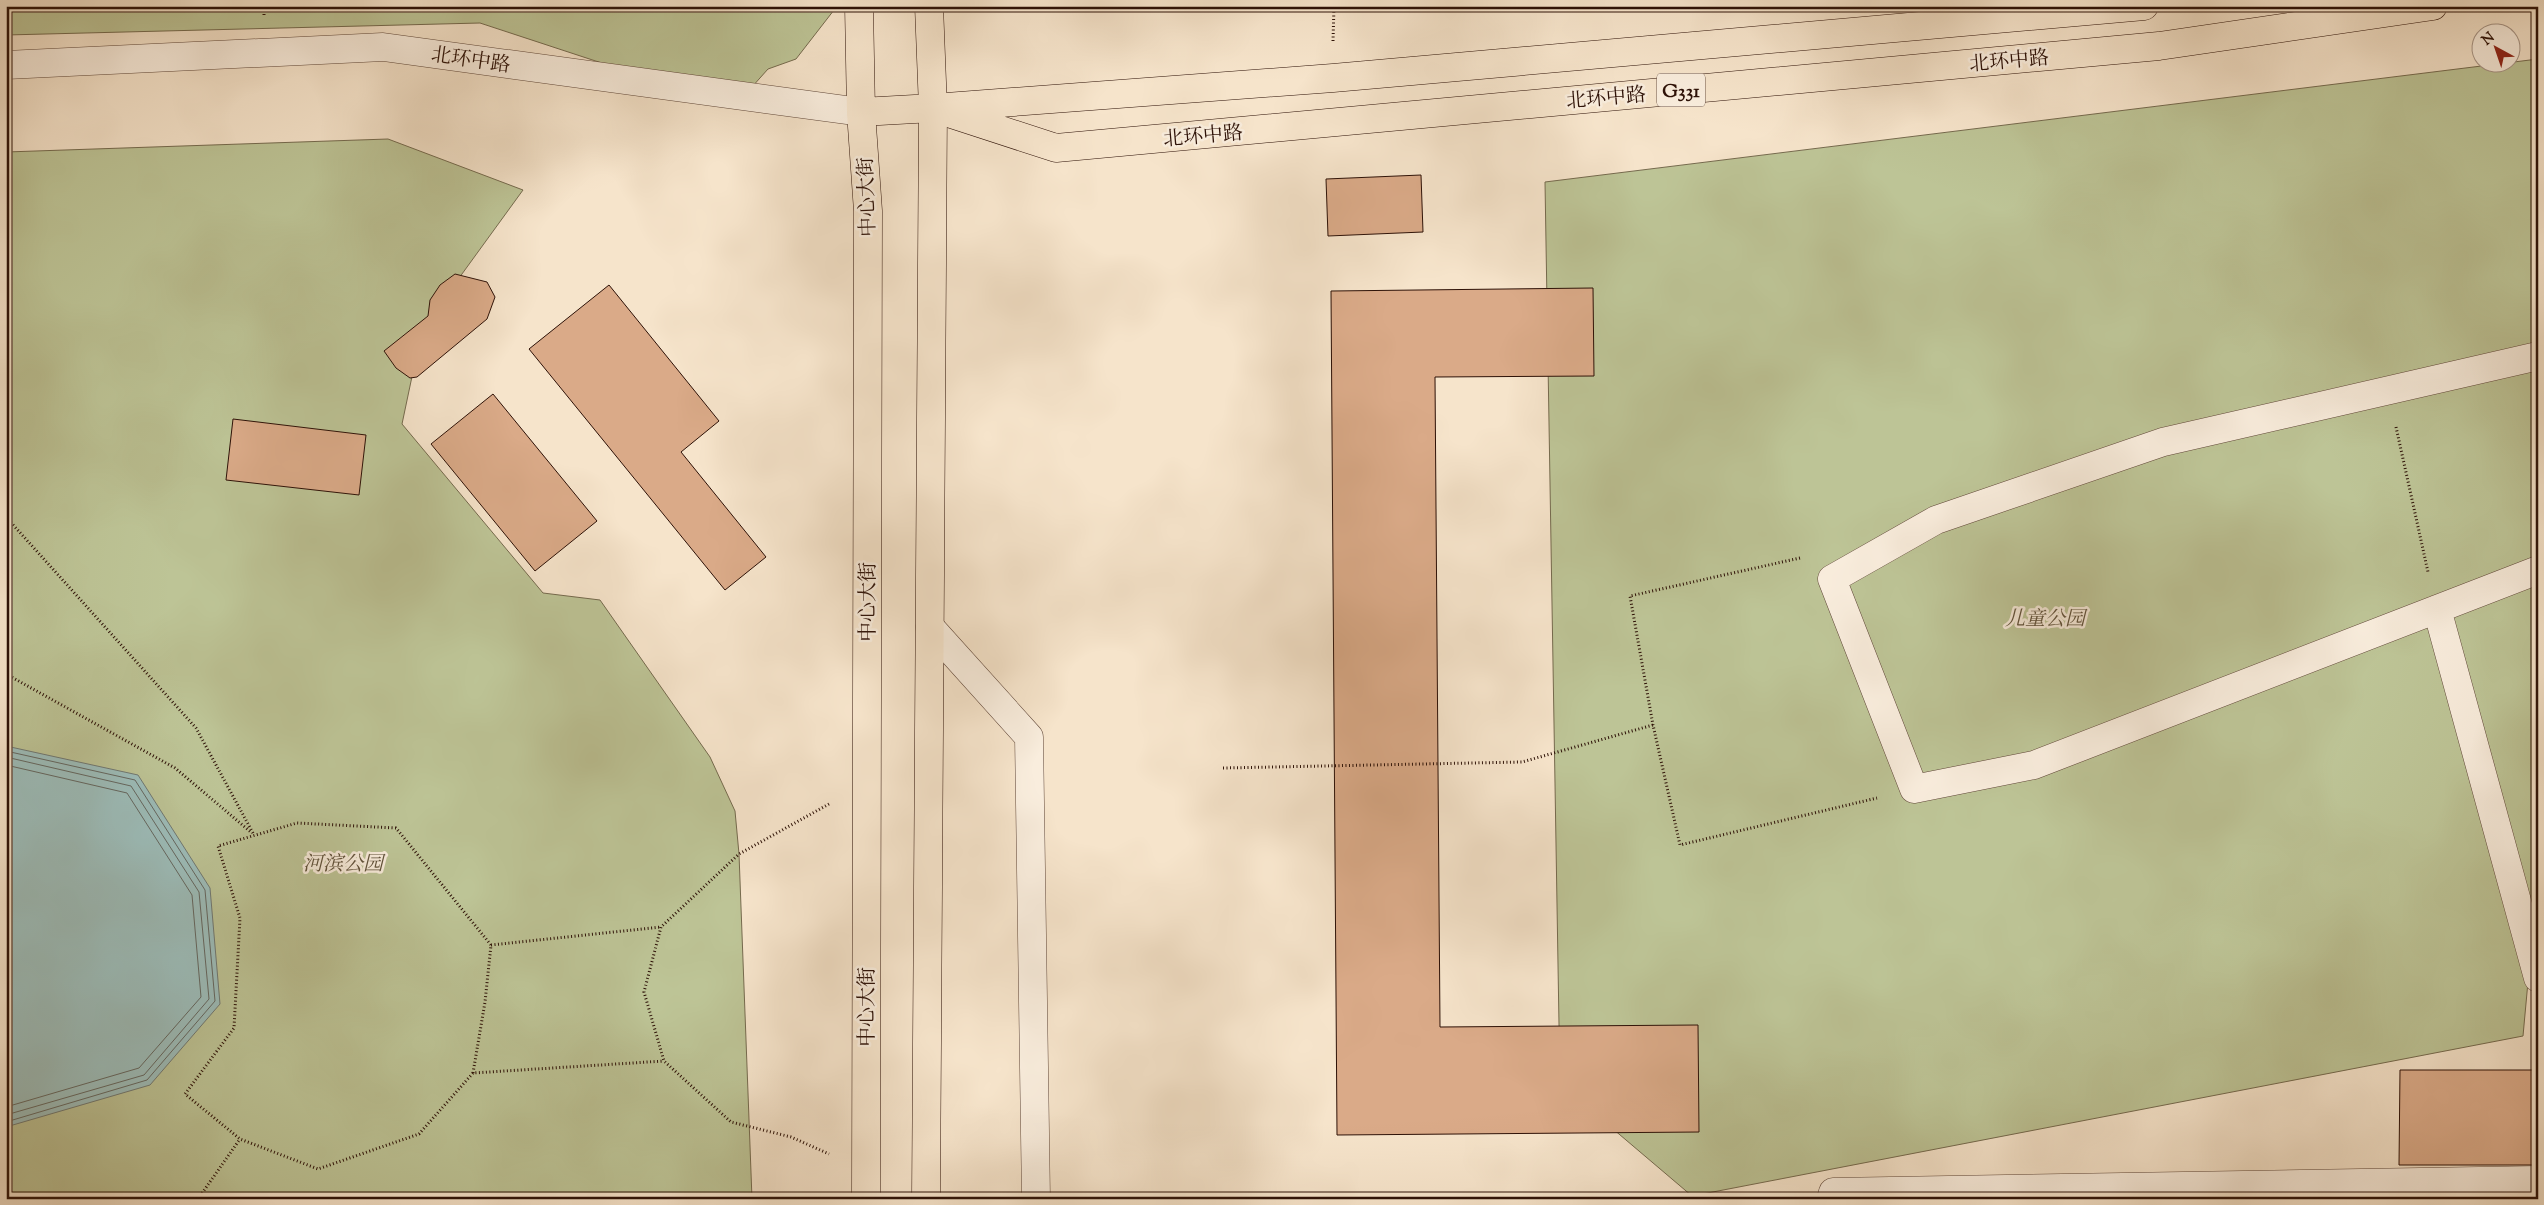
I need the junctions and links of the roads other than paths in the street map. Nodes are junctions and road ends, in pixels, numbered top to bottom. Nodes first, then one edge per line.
1 (859, 6) edge
2 (929, 6) edge
3 (2144, 6) edge
4 (2433, 6) edge
5 (6, 65) edge
6 (932, 108) junction
7 (861, 112) junction
8 (2538, 356) edge
9 (2538, 570) edge
10 (2436, 609) junction
11 (930, 627) junction
12 (2538, 978) edge
13 (2538, 1180) edge
14 (866, 1199) edge
15 (926, 1199) edge
16 (1036, 1199) edge
17 (1831, 1199) edge

1 - 7 main road, 中心大街
2 - 6 main road
3 - 6 main road, 北环中路 / G331
4 - 6 main road, 北环中路 / G331
5 - 7 street, 北环中路
6 - 7 main road, 北环中路 / G331
6 - 11 main road
7 - 14 main road, 中心大街
8 - 10 street
9 - 10 street
10 - 12 street
11 - 15 main road
11 - 16 street
13 - 17 street

